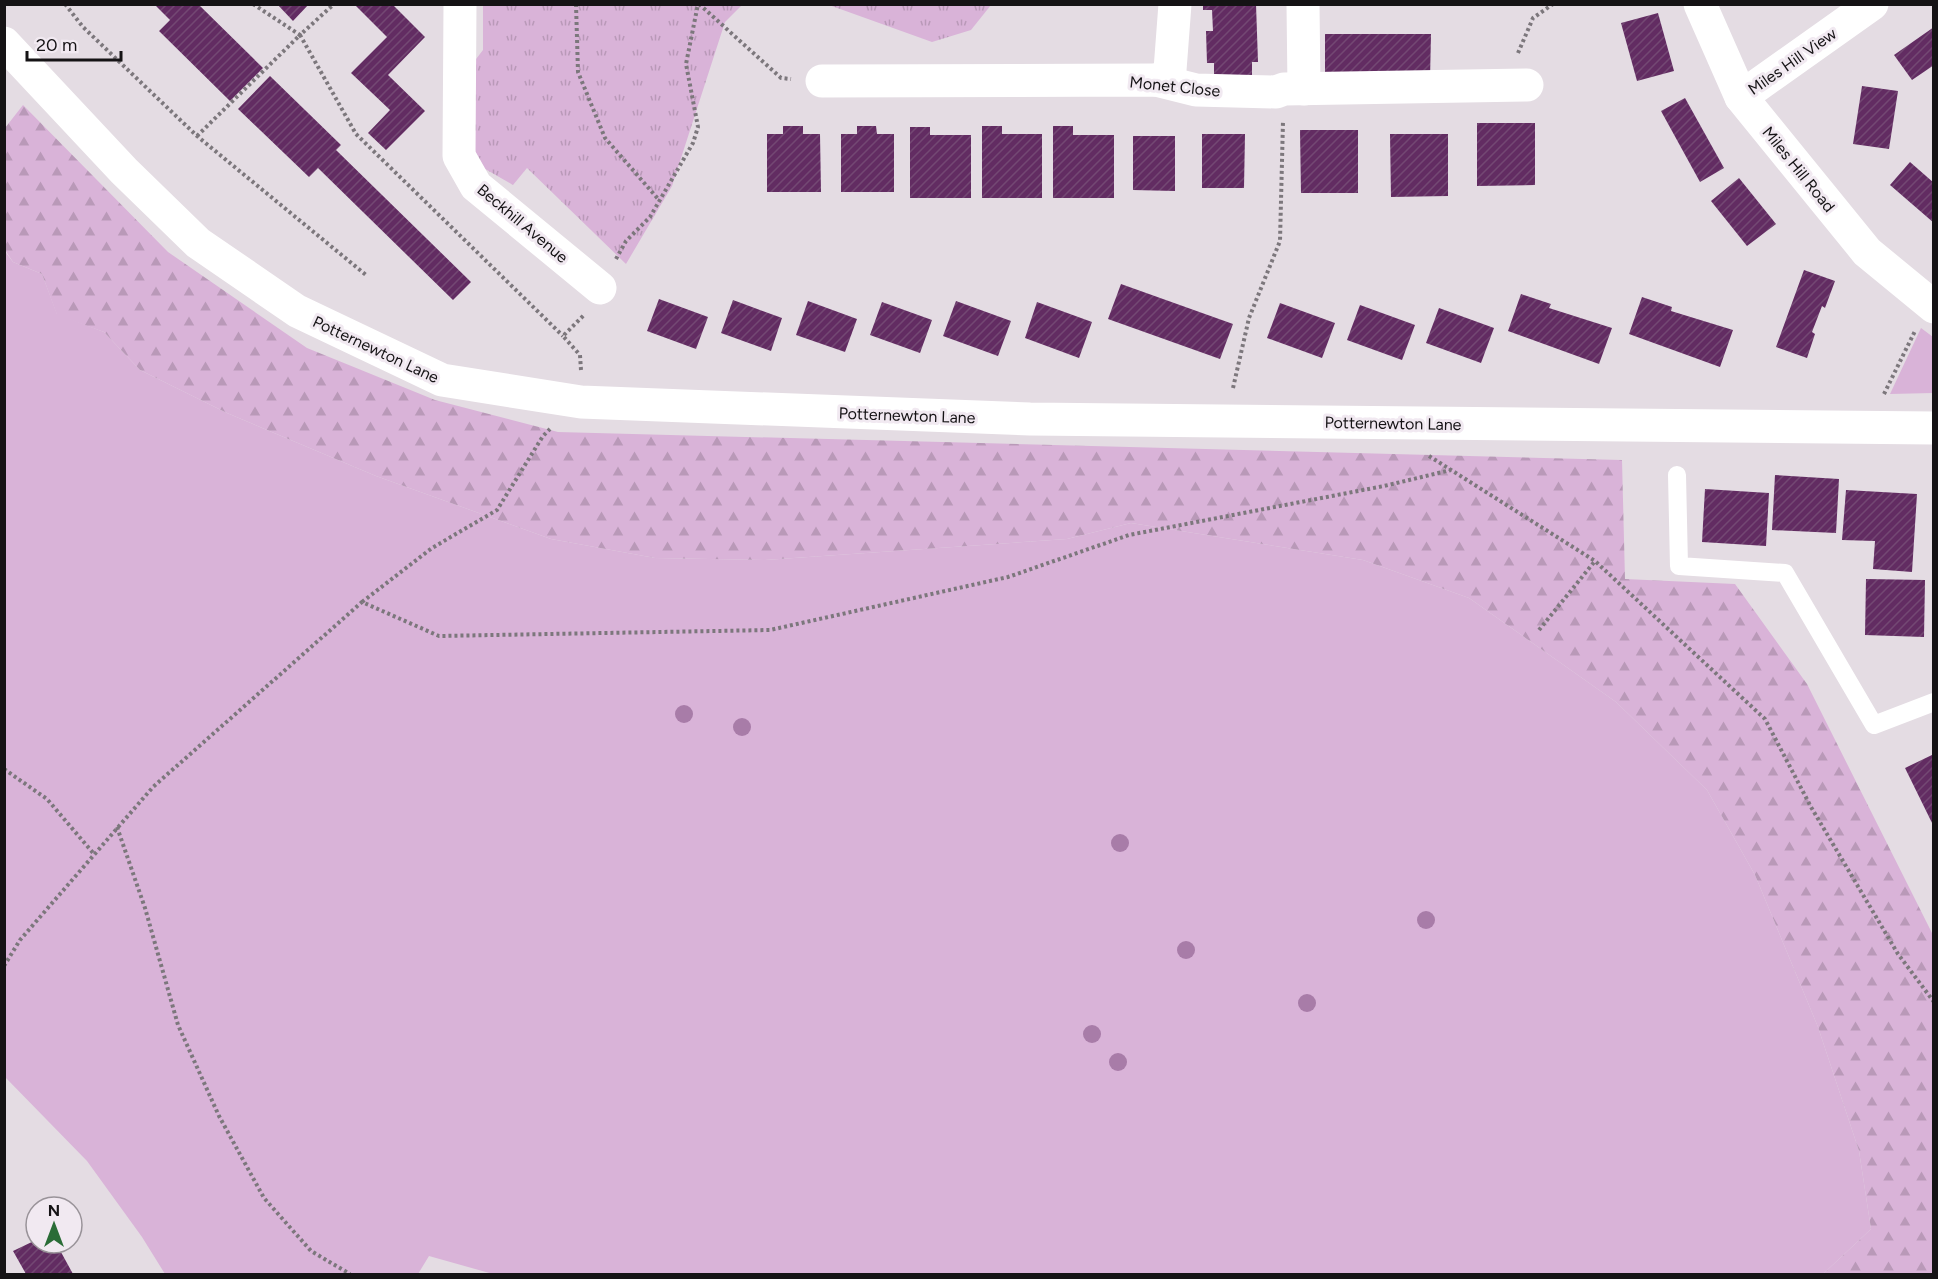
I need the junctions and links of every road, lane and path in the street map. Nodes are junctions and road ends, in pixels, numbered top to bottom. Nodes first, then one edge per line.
1 (65, 4) edge
2 (253, 4) edge
3 (334, 4) edge
4 (460, 4) edge
5 (576, 4) edge
6 (698, 4) edge
7 (1174, 4) edge
8 (1303, 4) edge
9 (1553, 4) edge
10 (1700, 4) edge
11 (1872, 4) edge
12 (1533, 18) dead end
13 (300, 36) junction
14 (4, 43) edge
15 (1156, 80) junction
16 (822, 81) joint
17 (1527, 85) dead end
18 (1294, 89) junction
19 (1741, 97) junction
20 (197, 136) junction
21 (659, 200) junction
22 (366, 276) dead end
23 (600, 288) junction
24 (1931, 305) edge
25 (563, 336) junction
26 (581, 402) junction
27 (1226, 421) junction
28 (1868, 427) junction
29 (1934, 428) edge
30 (1424, 453) dead end
31 (1451, 470) junction
32 (1677, 475) dead end
33 (1595, 561) junction
34 (362, 603) junction
35 (1539, 630) dead end
36 (1934, 702) edge
37 (4, 769) edge
38 (117, 827) junction
39 (94, 854) junction
40 (4, 966) edge
41 (1934, 1002) edge
42 (350, 1275) edge

1 - 20 path
2 - 13 path
3 - 13 path
4 - 23 main road, Beckhill Avenue
5 - 21 path
6 - 16 path
6 - 21 path
7 - 15 main road
8 - 18 main road
9 - 12 path
10 - 19 main road, Miles Hill Road
11 - 19 main road, Miles Hill View
13 - 20 path
13 - 25 path
14 - 26 main road, Potternewton Lane
15 - 16 main road, Monet Close
15 - 18 main road, Monet Close
17 - 18 main road, Monet Close
18 - 27 path
19 - 24 main road, Miles Hill Road
20 - 22 path
21 - 23 path
23 - 25 path
24 - 28 path
25 - 26 path
26 - 27 main road, Potternewton Lane
26 - 34 path
27 - 28 main road, Potternewton Lane
28 - 29 main road, Potternewton Lane
30 - 31 path
31 - 33 path
31 - 34 path
32 - 36 lane
33 - 35 path
33 - 41 path
34 - 38 path
37 - 39 path
38 - 39 path
38 - 42 path
39 - 40 path

